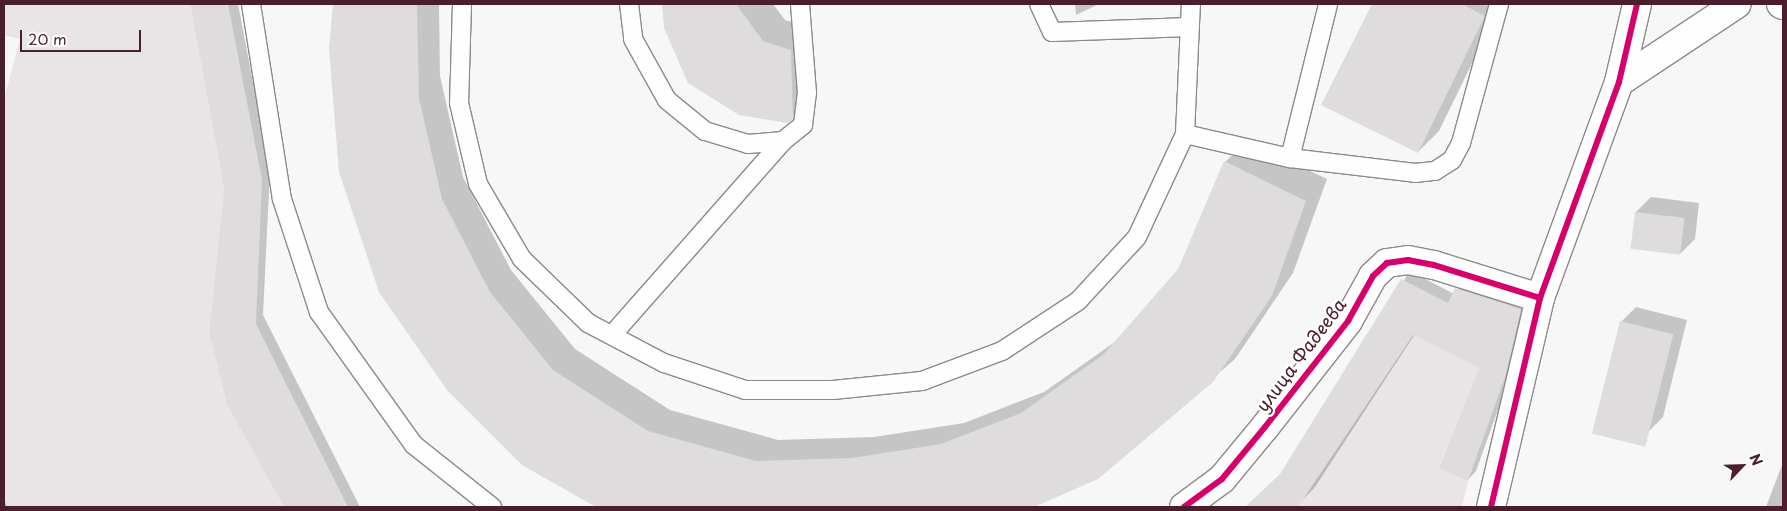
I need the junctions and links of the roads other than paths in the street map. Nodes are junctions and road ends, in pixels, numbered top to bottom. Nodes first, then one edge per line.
1 (251, 4) edge
2 (462, 4) edge
3 (629, 4) edge
4 (800, 4) edge
5 (1040, 4) edge
6 (1191, 4) edge
7 (1328, 4) edge
8 (1499, 4) edge
9 (1637, 4) edge
10 (1737, 4) edge
11 (1190, 27) junction
12 (1619, 82) junction
13 (1185, 134) junction
14 (784, 141) junction
15 (1290, 158) junction
16 (1540, 298) junction
17 (612, 336) junction
18 (492, 507) edge
19 (1184, 507) edge
20 (1491, 507) edge

1 - 18 lane
2 - 17 lane
3 - 14 lane
4 - 14 lane
5 - 11 lane
6 - 11 lane
7 - 15 lane
8 - 15 lane
9 - 12 street
10 - 12 street
11 - 13 lane
12 - 16 street
13 - 15 lane
13 - 17 lane
14 - 17 lane
16 - 19 street, улица Фадеева
16 - 20 street

